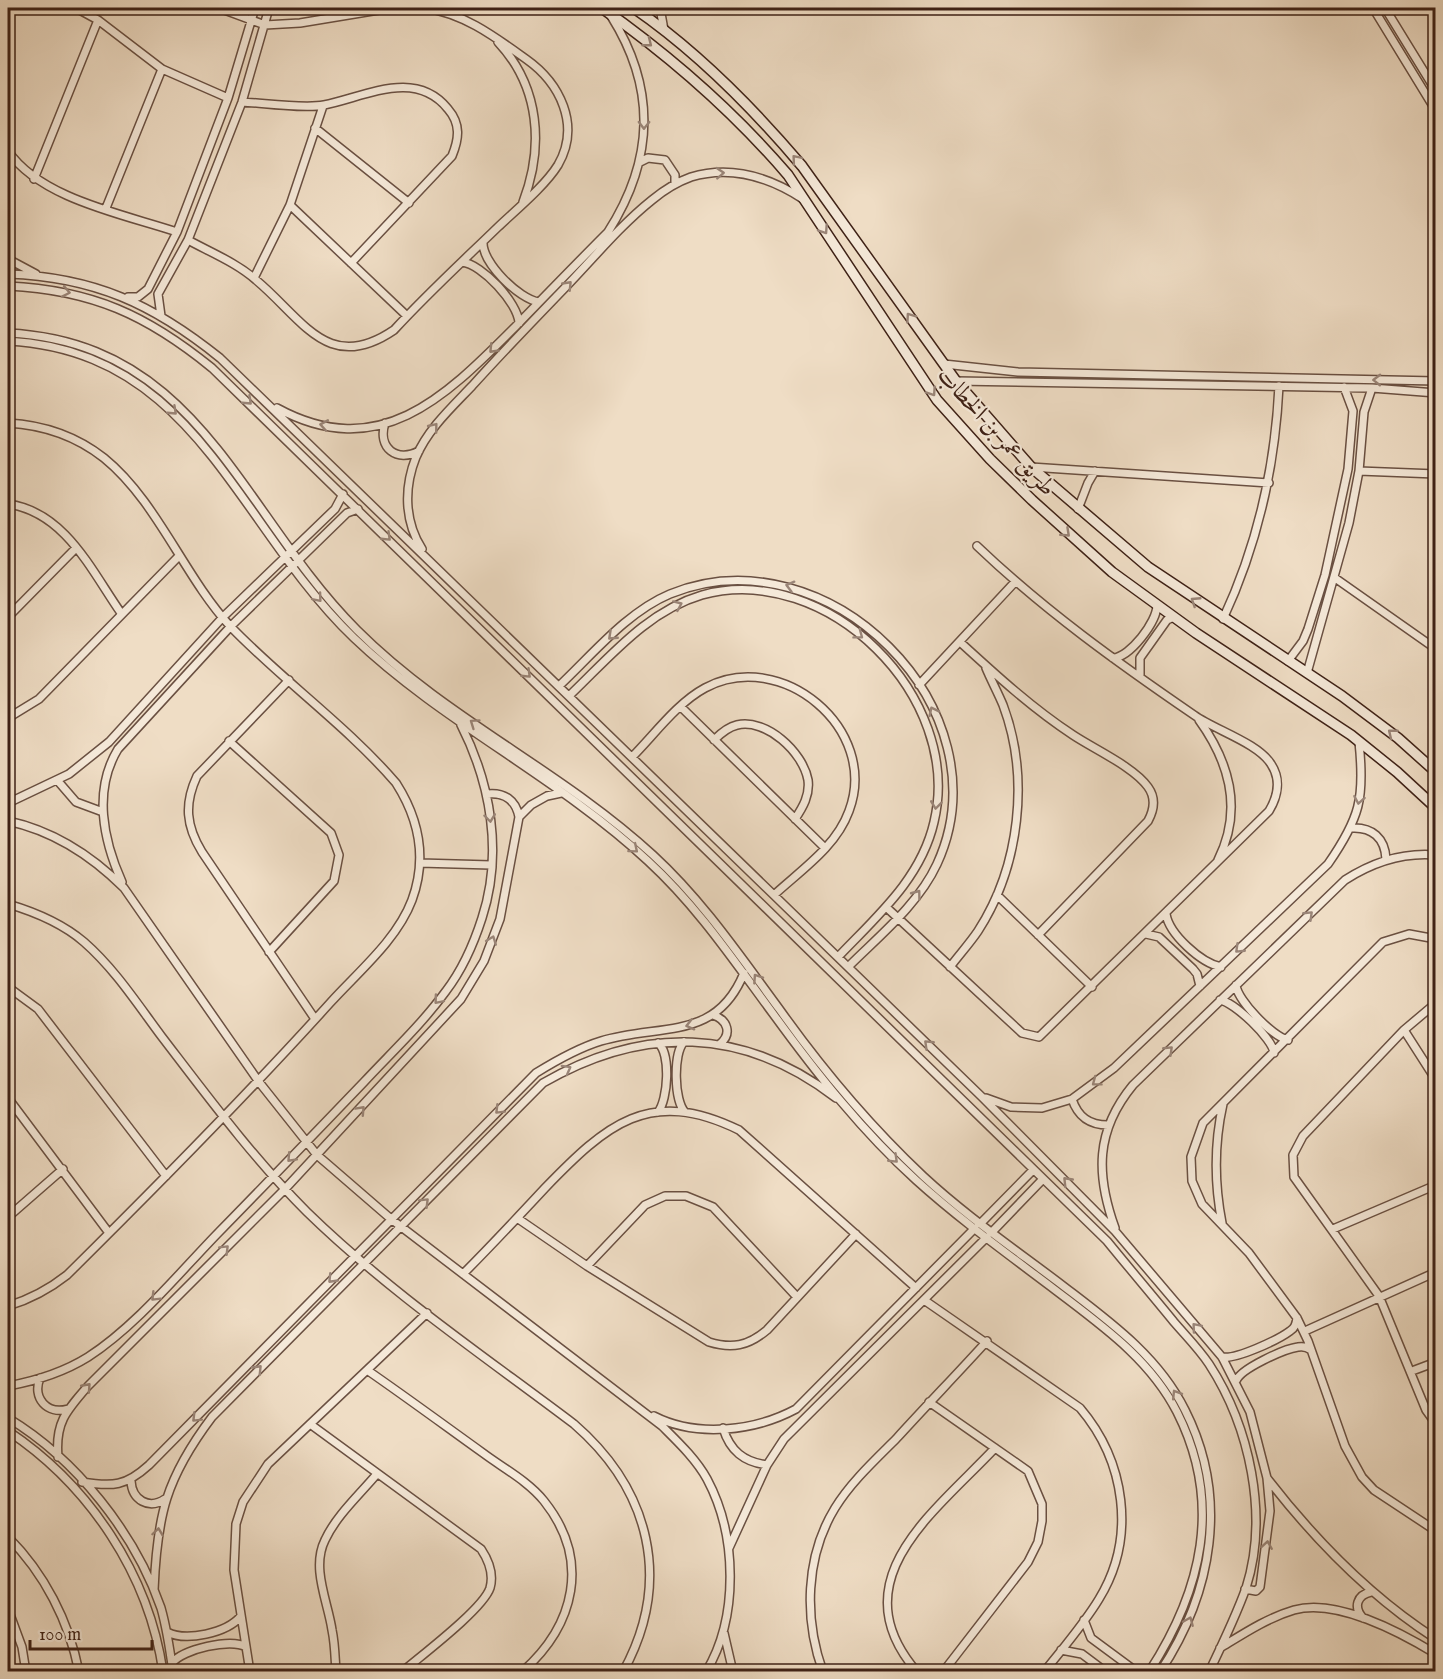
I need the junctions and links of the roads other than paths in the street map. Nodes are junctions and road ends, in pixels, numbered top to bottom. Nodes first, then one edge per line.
1 (76, 8) edge
2 (219, 8) edge
3 (255, 8) edge
4 (269, 8) edge
5 (391, 8) edge
6 (426, 8) edge
7 (634, 8) edge
8 (660, 8) edge
9 (1373, 8) edge
10 (1385, 8) edge
11 (605, 10) edge
12 (252, 19) junction
13 (98, 20) junction
14 (265, 25) junction
15 (664, 30) junction
16 (488, 32) junction
17 (162, 69) junction
18 (1436, 91) edge
19 (228, 98) junction
20 (242, 102) junction
21 (323, 106) junction
22 (1436, 111) edge
23 (315, 128) junction
24 (8, 151) edge
25 (640, 162) junction
26 (34, 179) junction
27 (675, 184) junction
28 (805, 201) junction
29 (409, 202) junction
30 (290, 205) junction
31 (521, 206) junction
32 (106, 208) junction
33 (177, 232) junction
34 (188, 240) junction
35 (483, 242) junction
36 (8, 259) edge
37 (462, 262) junction
38 (351, 263) junction
39 (8, 274) edge
40 (38, 275) junction
41 (254, 278) junction
42 (8, 286) edge
43 (126, 297) junction
44 (539, 302) junction
45 (161, 316) junction
46 (407, 316) junction
47 (519, 323) junction
48 (8, 333) edge
49 (8, 340) edge
50 (943, 364) junction
51 (956, 381) junction
52 (1436, 381) edge
53 (1279, 386) junction
54 (1344, 387) junction
55 (1372, 388) junction
56 (1436, 393) edge
57 (261, 396) junction
58 (8, 423) edge
59 (385, 423) junction
60 (419, 451) junction
61 (1031, 467) junction
62 (1095, 471) junction
63 (1359, 471) junction
64 (1436, 474) edge
65 (1269, 483) junction
66 (343, 494) junction
67 (8, 504) edge
68 (358, 509) junction
69 (1078, 509) junction
70 (977, 546) dead end
71 (76, 548) junction
72 (289, 554) junction
73 (179, 556) junction
74 (428, 558) junction
75 (296, 563) junction
76 (1335, 578) junction
77 (1015, 582) junction
78 (1157, 605) junction
79 (121, 613) junction
80 (8, 617) edge
81 (223, 617) junction
82 (1174, 617) junction
83 (1223, 619) junction
84 (231, 626) junction
85 (960, 642) junction
86 (1436, 649) edge
87 (1113, 658) junction
88 (1288, 661) junction
89 (984, 664) junction
90 (1307, 673) junction
91 (1140, 677) junction
92 (289, 681) junction
93 (919, 685) junction
94 (559, 686) junction
95 (569, 696) junction
96 (681, 707) junction
97 (1197, 717) junction
98 (8, 718) edge
99 (460, 723) junction
100 (714, 740) junction
101 (229, 741) junction
102 (1359, 742) junction
103 (632, 757) junction
104 (1436, 772) edge
105 (57, 780) junction
106 (561, 793) junction
107 (487, 794) junction
108 (8, 803) edge
109 (1436, 808) edge
110 (103, 812) junction
111 (519, 817) junction
112 (795, 819) junction
113 (8, 821) edge
114 (1352, 828) junction
115 (825, 848) junction
116 (1436, 855) edge
117 (1386, 858) junction
118 (420, 863) junction
119 (491, 865) junction
120 (1214, 867) junction
121 (124, 888) junction
122 (774, 895) junction
123 (997, 895) junction
124 (8, 904) edge
125 (886, 907) junction
126 (1166, 914) junction
127 (897, 918) junction
128 (1146, 934) junction
129 (1038, 935) junction
130 (1436, 939) edge
131 (269, 952) junction
132 (838, 957) junction
133 (848, 967) junction
134 (950, 967) junction
135 (1221, 967) junction
136 (744, 973) junction
137 (1236, 985) junction
138 (1200, 986) junction
139 (8, 987) edge
140 (1092, 987) junction
141 (1220, 1000) junction
142 (1436, 1003) edge
143 (713, 1015) junction
144 (315, 1019) junction
145 (1404, 1030) junction
146 (1288, 1040) junction
147 (684, 1042) junction
148 (658, 1043) junction
149 (720, 1044) junction
150 (1274, 1053) junction
151 (1436, 1080) edge
152 (259, 1082) junction
153 (982, 1096) junction
154 (8, 1098) edge
155 (1072, 1099) junction
156 (1223, 1102) junction
157 (845, 1105) junction
158 (658, 1112) junction
159 (685, 1112) junction
160 (224, 1118) junction
161 (1108, 1125) junction
162 (306, 1143) junction
163 (317, 1155) junction
164 (63, 1169) junction
165 (1033, 1170) junction
166 (166, 1176) junction
167 (274, 1177) junction
168 (1043, 1179) junction
169 (1436, 1185) edge
170 (285, 1189) junction
171 (943, 1198) junction
172 (8, 1217) edge
173 (517, 1218) junction
174 (392, 1219) junction
175 (1222, 1223) junction
176 (978, 1225) junction
177 (401, 1226) junction
178 (1334, 1229) junction
179 (1115, 1231) junction
180 (109, 1233) junction
181 (856, 1234) junction
182 (989, 1234) junction
183 (1010, 1250) junction
184 (354, 1256) junction
185 (364, 1264) junction
186 (587, 1266) junction
187 (1436, 1272) edge
188 (463, 1274) junction
189 (916, 1288) junction
190 (1379, 1296) junction
191 (797, 1298) junction
192 (924, 1300) junction
193 (8, 1306) edge
194 (427, 1313) junction
195 (1297, 1318) junction
196 (1305, 1332) junction
197 (987, 1341) junction
198 (1311, 1350) junction
199 (1222, 1357) junction
200 (1436, 1362) edge
201 (367, 1370) junction
202 (1412, 1371) junction
203 (40, 1378) junction
204 (1236, 1381) junction
205 (8, 1386) edge
206 (929, 1402) junction
207 (634, 1405) junction
208 (68, 1409) junction
209 (8, 1418) edge
210 (309, 1424) junction
211 (1436, 1424) edge
212 (723, 1428) junction
213 (8, 1431) edge
214 (995, 1448) junction
215 (58, 1457) junction
216 (767, 1465) junction
217 (376, 1474) junction
218 (1267, 1478) junction
219 (131, 1481) junction
220 (82, 1482) junction
221 (165, 1499) junction
222 (1436, 1531) edge
223 (8, 1537) edge
224 (729, 1548) junction
225 (1245, 1589) junction
226 (154, 1590) junction
227 (1371, 1592) junction
228 (8, 1610) edge
229 (241, 1616) junction
230 (1364, 1619) junction
231 (1084, 1620) junction
232 (723, 1631) junction
233 (167, 1632) junction
234 (1436, 1639) edge
235 (246, 1647) junction
236 (1220, 1648) junction
237 (1061, 1650) junction
238 (1436, 1654) edge
239 (172, 1663) junction
240 (8, 1667) edge
241 (19, 1671) edge
242 (26, 1671) edge
243 (79, 1671) edge
244 (163, 1671) edge
245 (173, 1671) edge
246 (250, 1671) edge
247 (336, 1671) edge
248 (402, 1671) edge
249 (522, 1671) edge
250 (623, 1671) edge
251 (706, 1671) edge
252 (733, 1671) edge
253 (823, 1671) edge
254 (917, 1671) edge
255 (942, 1671) edge
256 (1044, 1671) edge
257 (1106, 1671) edge
258 (1137, 1671) edge
259 (1149, 1671) edge
260 (1160, 1671) edge
261 (1209, 1671) edge

1 - 13 street
2 - 12 street
3 - 12 street
4 - 14 street
5 - 14 street
6 - 16 street
7 - 15 street, طريق عمر بن الخطاب
8 - 15 street
9 - 22 street
10 - 18 street
11 -> 25 street
11 -> 28 street, طريق عمر بن الخطاب
12 - 14 street
12 - 19 street
13 - 17 street
13 - 26 street
14 - 20 street
50 -> 15 street, طريق عمر بن الخطاب
16 - 31 street
16 - 31 street
17 - 19 street
17 - 32 street
19 - 33 street
20 - 21 street
20 - 34 street
21 - 23 street
21 - 29 street
23 - 29 street
23 - 30 street
24 - 26 street
25 - 27 street
25 - 44 street
26 - 32 street
27 -> 28 street
60 -> 27 street
28 -> 78 street, طريق عمر بن الخطاب
29 - 38 street
30 - 38 street
30 - 41 street
31 - 35 street
32 - 33 street
33 - 43 street
34 - 41 street
34 - 45 street
35 - 37 street
35 - 44 street
36 - 40 street
37 - 46 street
37 - 47 street
38 - 46 street
39 - 40 street
40 - 43 street
41 - 46 street
42 -> 66 street
43 - 45 street
44 - 47 street
45 - 57 street
47 -> 59 street
48 - 72 street
49 -> 72 street
50 - 51 street, طريق عمر بن الخطاب
52 -> 50 street
51 - 53 street
51 - 61 street, طريق عمر بن الخطاب
53 - 54 street
53 - 65 street
54 - 55 street
54 - 88 street
55 - 56 street
55 - 63 street
59 -> 57 street
57 - 74 street
58 - 73 street
59 - 60 street
60 - 74 street
61 - 62 street
61 - 69 street, طريق عمر بن الخطاب
62 - 65 street
62 - 69 street
63 - 64 street
63 - 76 street
65 - 83 street
66 - 68 street
66 - 72 street
67 - 71 street
68 - 75 street
68 -> 165 street
83 -> 69 street, طريق عمر بن الخطاب
70 - 77 street
71 - 79 street
71 - 80 street
72 - 75 street
72 - 81 street
73 - 79 street
73 - 81 street
74 - 94 street
75 - 84 street
75 -> 99 street
171 -> 75 street
76 - 86 street
76 - 90 street
77 - 85 street
77 - 87 street
78 - 82 street, طريق عمر بن الخطاب
78 - 87 street
79 - 98 street
81 - 84 street
81 - 105 street
82 - 91 street
82 - 102 street, طريق عمر بن الخطاب
83 - 88 street, طريق عمر بن الخطاب
84 - 92 street
84 - 110 street
85 - 89 street
85 - 93 street
87 - 91 street
88 - 90 street, طريق عمر بن الخطاب
89 - 123 street
89 - 129 street
104 -> 90 street, طريق عمر بن الخطاب
91 - 97 street
92 - 101 street
92 - 118 street
93 -> 94 street
127 -> 93 street
94 - 95 street
95 - 103 street
95 -> 125 street
96 - 100 street
96 - 103 street
96 - 115 street
97 - 120 street
97 - 120 street
99 - 106 street
99 - 107 street
100 - 112 street
100 - 112 street
101 - 131 street
101 - 131 street
102 - 109 street, طريق عمر بن الخطاب
102 -> 114 street
103 - 122 street
105 - 108 street
105 - 110 street
106 - 111 street
106 -> 136 street
107 - 111 street
107 -> 119 street
110 - 121 street
163 -> 111 street
112 - 115 street
113 - 121 street
114 - 117 street
114 -> 135 street
115 - 122 street
116 - 117 street
137 -> 117 street
118 - 119 street
118 - 144 street
119 -> 162 street
120 - 126 street
121 - 152 street
122 - 132 street
123 - 129 street
123 - 134 street
124 - 160 street
125 - 127 street
125 - 132 street
126 - 128 street
126 - 135 street
127 - 133 street
127 - 134 street
128 - 138 street
128 - 140 street
129 - 140 street
130 - 146 street
131 - 144 street
132 - 133 street
153 -> 133 street
134 - 140 street
135 - 138 street
136 - 143 street
136 - 157 street
137 - 141 street
137 - 146 street
138 -> 155 street
139 - 166 street
141 - 150 street
161 -> 141 street
142 - 145 street
143 - 149 street
143 -> 174 street
144 - 152 street
145 - 151 street
145 - 178 street
146 - 150 street
147 - 148 street
147 - 149 street
147 - 159 street
148 - 158 street
177 -> 148 street
149 - 157 street
150 - 156 street
152 - 160 street
152 - 162 street
153 - 155 street
179 -> 153 street
154 - 164 street
155 - 161 street
156 - 175 street
156 - 175 street
157 -> 171 street
158 - 159 street
158 - 173 street
159 - 181 street
160 - 166 street
160 - 167 street
161 - 179 street
162 - 163 street
162 -> 167 street
163 - 170 street
163 - 174 street
164 - 172 street
164 - 180 street
165 - 168 street
165 - 176 street
166 - 180 street
167 - 170 street
167 -> 203 street
168 - 182 street
168 - 225 street
169 - 178 street
170 - 184 street
208 -> 170 street
171 - 176 street
173 - 186 street
173 - 188 street
174 - 177 street
174 - 184 street
175 - 195 street
176 - 182 street
176 - 189 street
177 - 185 street
177 - 188 street
178 - 190 street
199 -> 179 street
180 - 193 street
181 - 189 street
181 - 191 street
182 - 183 street
182 - 192 street
183 - 259 street
260 -> 183 street
184 - 185 street
184 -> 219 street
185 - 194 street
221 -> 185 street
186 - 191 street
186 - 191 street
187 - 190 street
188 - 207 street
189 - 212 street
190 - 196 street
190 - 202 street
192 - 197 street
192 - 216 street
194 - 201 street
194 - 250 street
195 - 196 street
195 - 199 street
196 - 198 street
197 - 206 street
197 - 231 street
198 - 204 street
198 - 222 street
199 - 204 street
200 - 202 street
201 - 210 street
201 - 249 street
202 - 211 street
203 - 205 street
203 - 208 street
204 - 218 street
206 - 214 street
206 - 253 street
207 - 212 street
207 - 224 street
208 - 215 street
209 - 215 street
210 - 217 street
210 - 229 street
212 - 216 street
213 - 244 street
214 - 254 street
214 - 255 street
215 - 220 street
216 - 224 street
217 - 247 street
217 - 248 street
225 -> 218 street
218 - 227 street
219 - 220 street
219 - 221 street
220 - 226 street
226 -> 221 street
223 - 243 street
224 - 232 street
225 - 236 street
226 - 233 street
227 - 230 street
227 - 234 street
228 - 242 street
229 - 233 street
229 - 235 street
230 - 236 street
230 - 238 street
231 - 237 street
231 - 258 street
232 - 251 street
232 - 252 street
233 - 239 street
235 - 239 street
235 - 246 street
236 - 261 street
237 - 256 street
237 - 257 street
239 - 245 street
240 - 241 street

